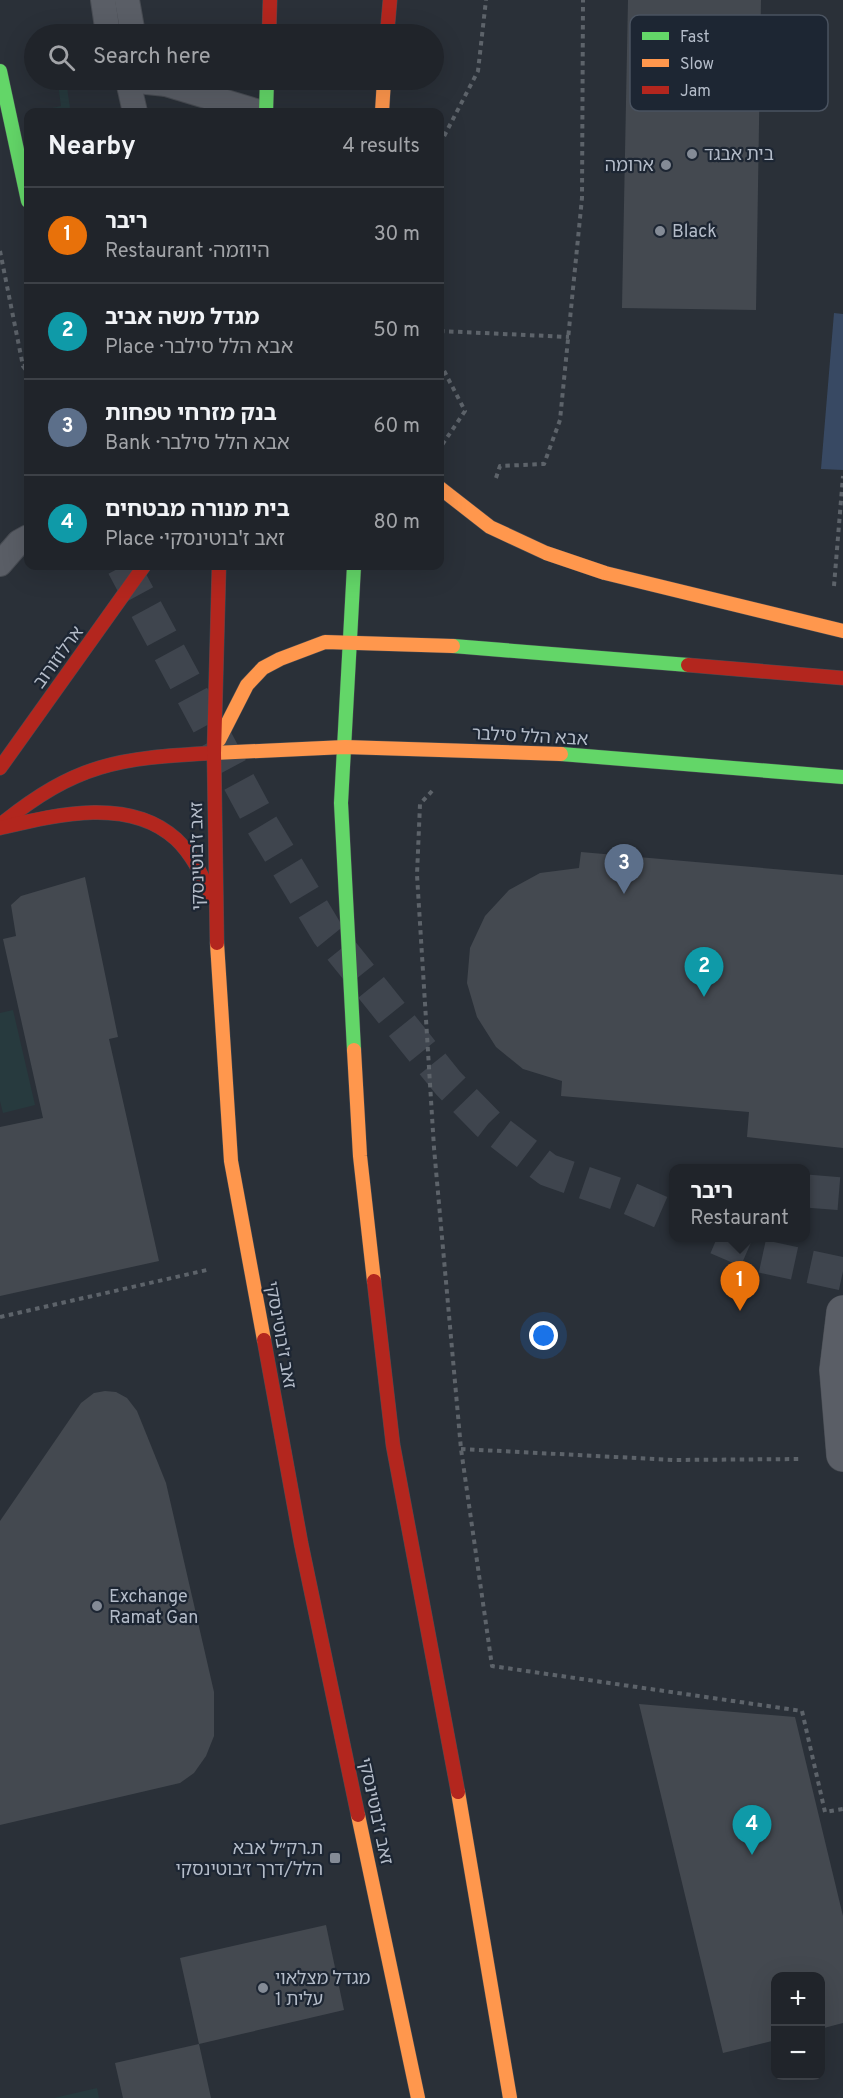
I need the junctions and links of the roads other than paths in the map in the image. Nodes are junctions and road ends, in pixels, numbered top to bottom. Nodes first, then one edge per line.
1 (103, 0) edge
2 (127, 0) edge
3 (270, 0) edge
4 (390, 0) edge
5 (107, 24) edge
6 (131, 24) edge
7 (269, 24) edge
8 (388, 24) edge
9 (0, 71) edge
10 (130, 90) edge
11 (189, 90) edge
12 (267, 90) edge
13 (383, 90) edge
14 (134, 108) edge
15 (246, 108) edge
16 (266, 108) edge
17 (382, 108) edge
18 (24, 182) edge
19 (444, 491) edge
20 (24, 539) edge
21 (0, 564) edge
22 (141, 570) edge
23 (219, 570) edge
24 (354, 570) edge
25 (837, 629) edge
26 (349, 641) junction
27 (843, 678) edge
28 (343, 747) junction
29 (214, 753) junction
30 (0, 768) edge
31 (843, 777) edge
32 (0, 826) edge
33 (216, 910) junction
34 (843, 1312) edge
35 (843, 1455) edge
36 (418, 2098) edge
37 (510, 2098) edge

1 - 5 lane
2 - 6 lane
3 - 7 main road
4 - 8 main road
9 - 18 main road
10 - 14 lane
11 - 15 lane
12 - 16 main road
13 - 17 main road
19 - 25 main road
20 - 21 lane
22 - 30 main road, ארלוזורוב
23 - 29 main road, זאב ז'בוטינסקי
24 - 26 main road
26 - 27 main road
26 - 28 main road
26 - 29 main road
28 - 29 main road, אבא הלל סילבר
28 - 31 main road, אבא הלל סילבר
28 - 37 main road
29 - 32 main road
29 - 33 main road, זאב ז'בוטינסקי
32 - 33 main road
33 - 36 main road, זאב ז'בוטינסקי
34 - 35 street

